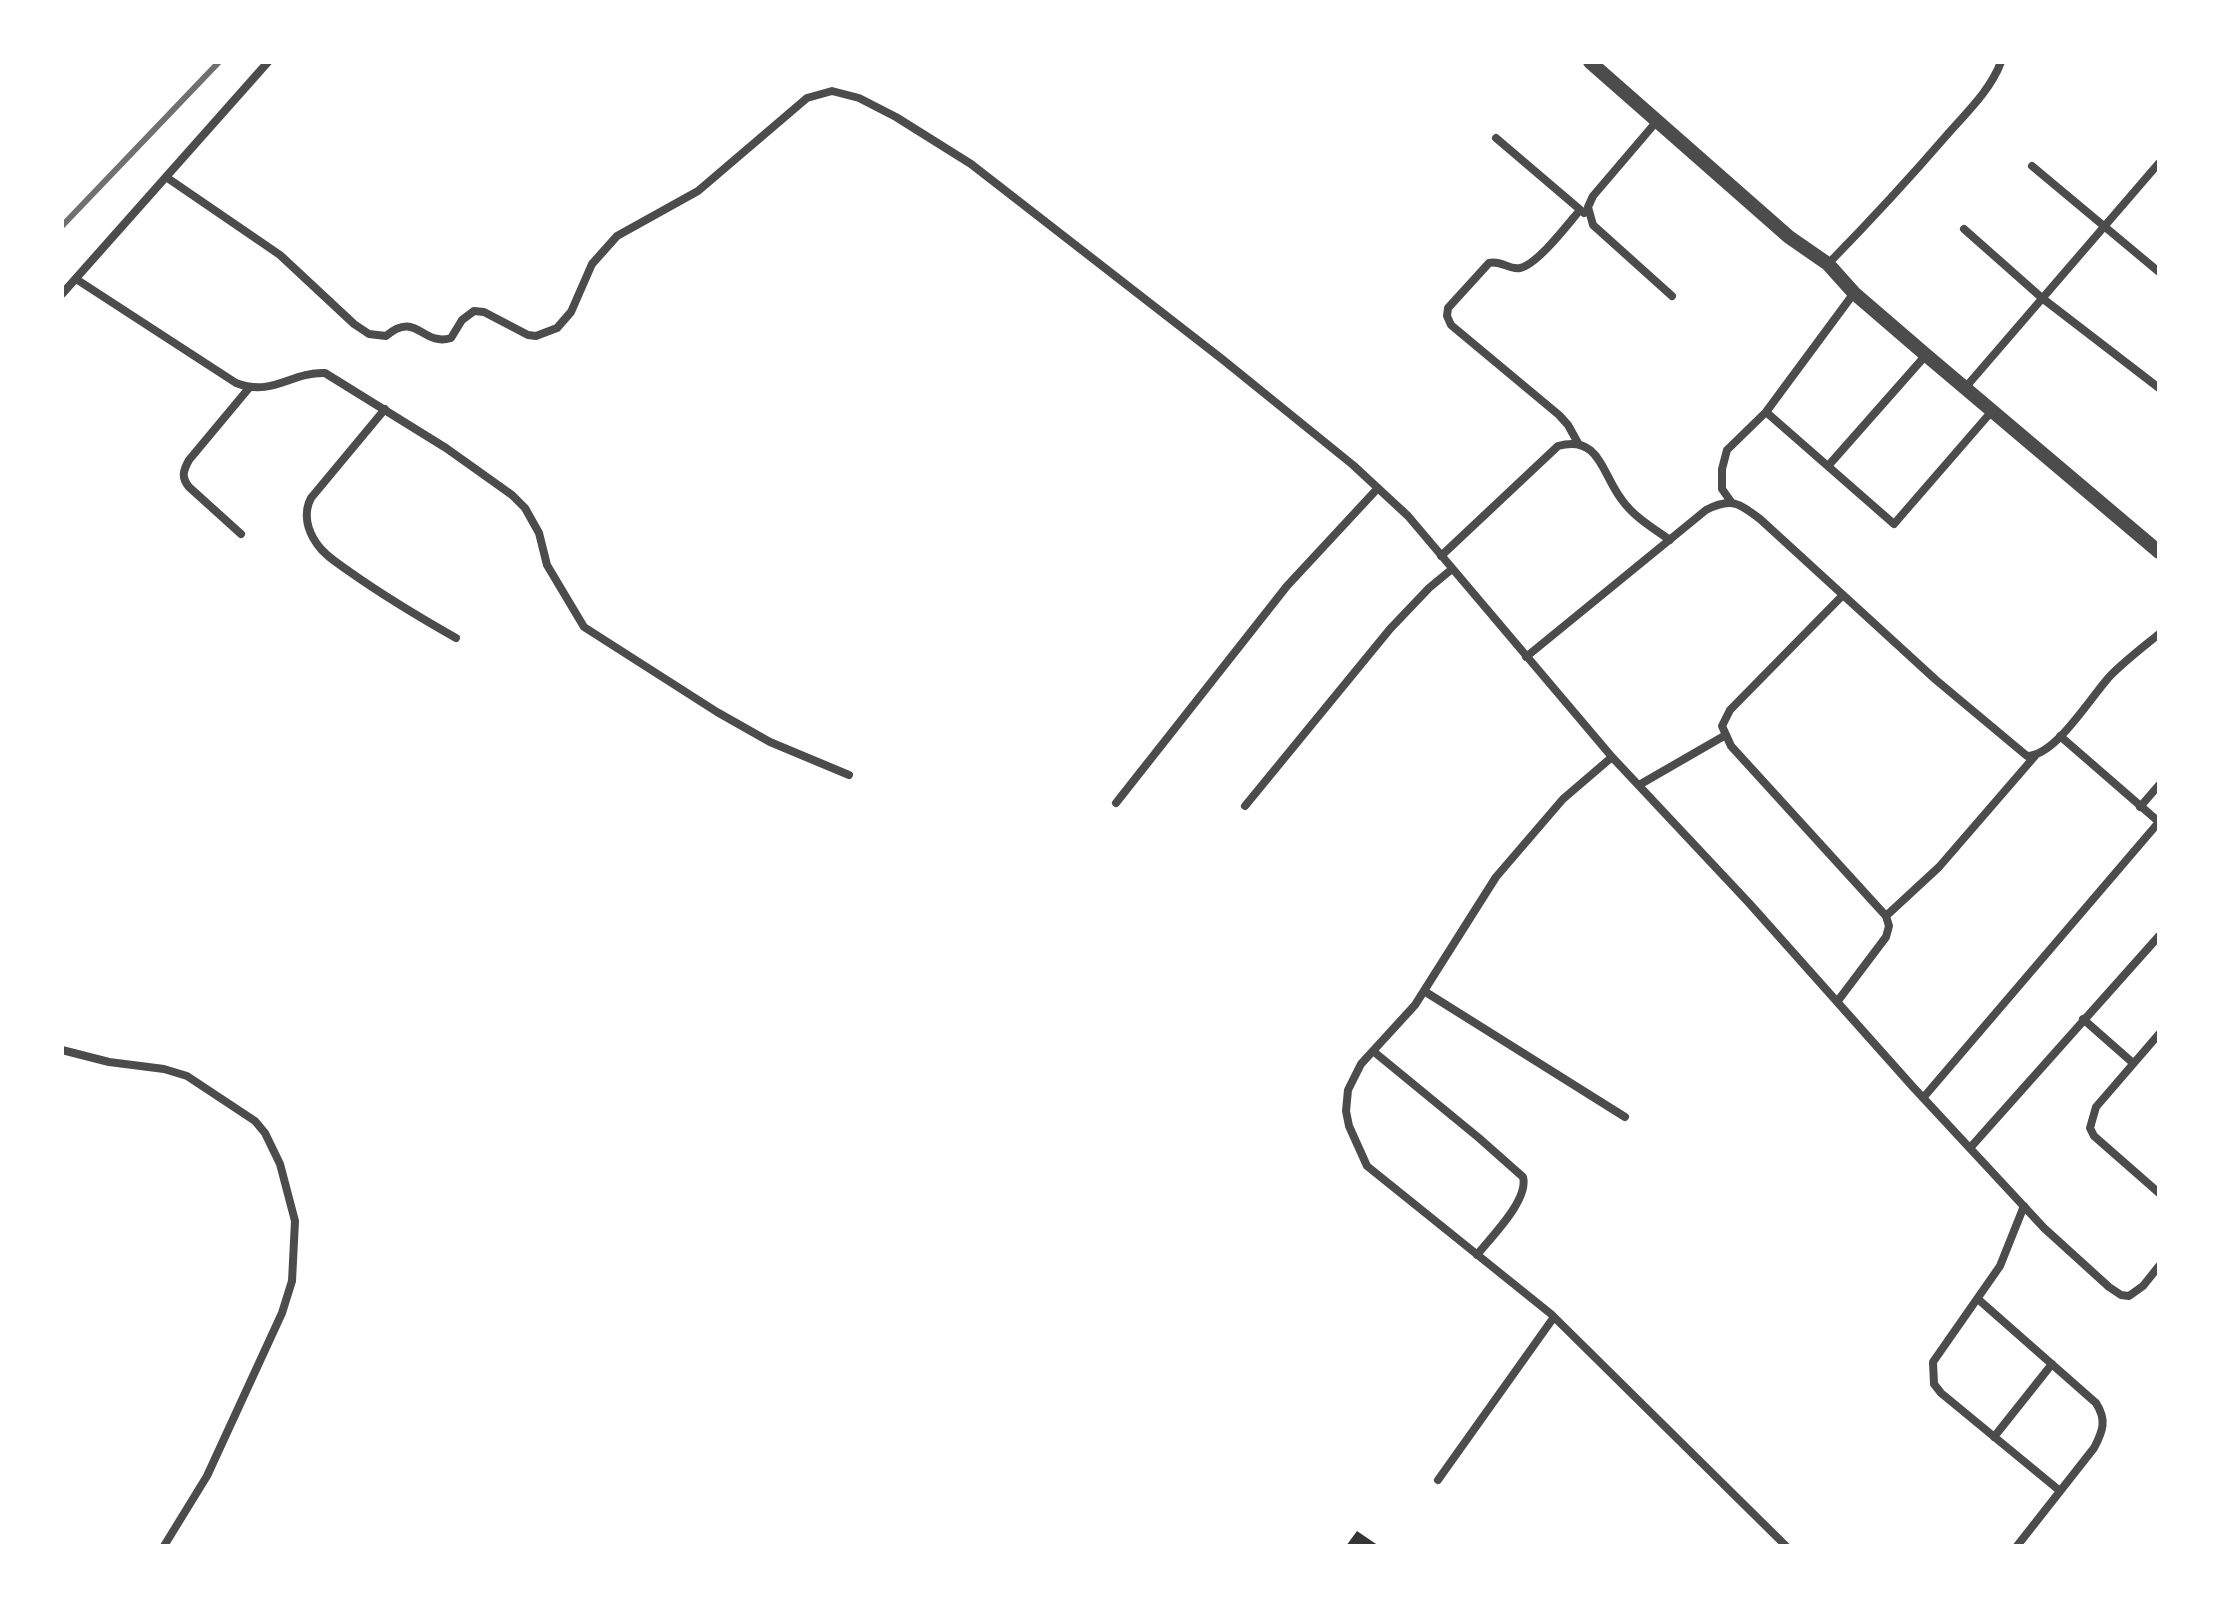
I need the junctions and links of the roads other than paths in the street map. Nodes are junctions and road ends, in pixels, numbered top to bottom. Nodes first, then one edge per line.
1 (268, 62) edge
2 (1590, 62) edge
3 (2001, 62) edge
4 (1657, 121) junction
5 (1496, 138) dead end
6 (2159, 163) edge
7 (2032, 166) dead end
8 (166, 177) junction
9 (1580, 210) junction
10 (1589, 217) junction
11 (2104, 227) junction
12 (1964, 229) dead end
13 (1828, 264) junction
14 (2159, 272) edge
15 (76, 279) junction
16 (1854, 293) junction
17 (62, 294) edge
18 (1672, 296) dead end
19 (2042, 298) junction
20 (1926, 355) junction
21 (249, 388) junction
22 (1965, 388) junction
23 (2159, 388) edge
24 (385, 409) junction
25 (1992, 411) junction
26 (1766, 412) junction
27 (1578, 443) junction
28 (1828, 466) junction
29 (1378, 488) junction
30 (1732, 503) junction
31 (241, 534) dead end
32 (1670, 540) junction
33 (2159, 552) edge
34 (1441, 556) junction
35 (1452, 569) junction
36 (1843, 595) junction
37 (2159, 634) edge
38 (456, 638) dead end
39 (1526, 657) junction
40 (1724, 736) junction
41 (2060, 736) junction
42 (2035, 756) junction
43 (1612, 757) junction
44 (849, 775) dead end
45 (1639, 785) junction
46 (2159, 785) edge
47 (1116, 803) dead end
48 (1245, 806) dead end
49 (2140, 807) junction
50 (1886, 916) junction
51 (2159, 936) edge
52 (1424, 991) junction
53 (1837, 1002) junction
54 (2083, 1019) junction
55 (2158, 1037) edge
56 (62, 1050) edge
57 (1373, 1051) junction
58 (2133, 1063) junction
59 (1923, 1098) junction
60 (1625, 1117) dead end
61 (1970, 1148) junction
62 (2159, 1193) edge
63 (2024, 1206) junction
64 (1477, 1255) junction
65 (2159, 1266) edge
66 (1979, 1300) junction
67 (1554, 1317) junction
68 (2052, 1364) junction
69 (1994, 1437) junction
70 (1438, 1480) dead end
71 (2060, 1491) junction
72 (164, 1546) edge
73 (1786, 1546) edge
74 (2017, 1546) edge

1 - 8 street
2 - 4 street
3 - 13 street
4 - 10 street
4 - 13 street
5 - 9 street
6 - 11 street
7 - 11 street
8 - 15 street
8 - 29 street
9 - 10 street
9 - 27 street
10 - 18 street
11 - 14 street
11 - 19 street
12 - 19 street
13 - 16 street
15 - 17 street
15 - 21 street
16 - 20 street
16 - 26 street
19 - 22 street
19 - 23 street
20 - 22 street
20 - 28 street
21 - 24 street
21 - 31 street
22 - 25 street
24 - 38 street
24 - 44 street
25 - 28 street
25 - 33 street
26 - 28 street
26 - 30 street
27 - 32 street
27 - 34 street
29 - 34 street
29 - 47 street
30 - 32 street
30 - 36 street
32 - 39 street
34 - 35 street
35 - 39 street
35 - 48 street
36 - 40 street
36 - 42 street
37 - 41 street
39 - 43 street
40 - 45 street
40 - 50 street
41 - 42 street
41 - 49 street
42 - 50 street
43 - 45 street
43 - 52 street
45 - 53 street
46 - 49 street
49 - 59 street
50 - 53 street
51 - 54 street
52 - 57 street
52 - 60 street
53 - 59 street
54 - 58 street
54 - 61 street
55 - 58 street
56 - 72 street
57 - 64 street
57 - 64 street
58 - 62 street
59 - 61 street
61 - 63 street
63 - 65 street
63 - 66 street
64 - 67 street
66 - 68 street
66 - 69 street
67 - 70 street
67 - 73 street
68 - 69 street
68 - 71 street
69 - 71 street
71 - 74 street

